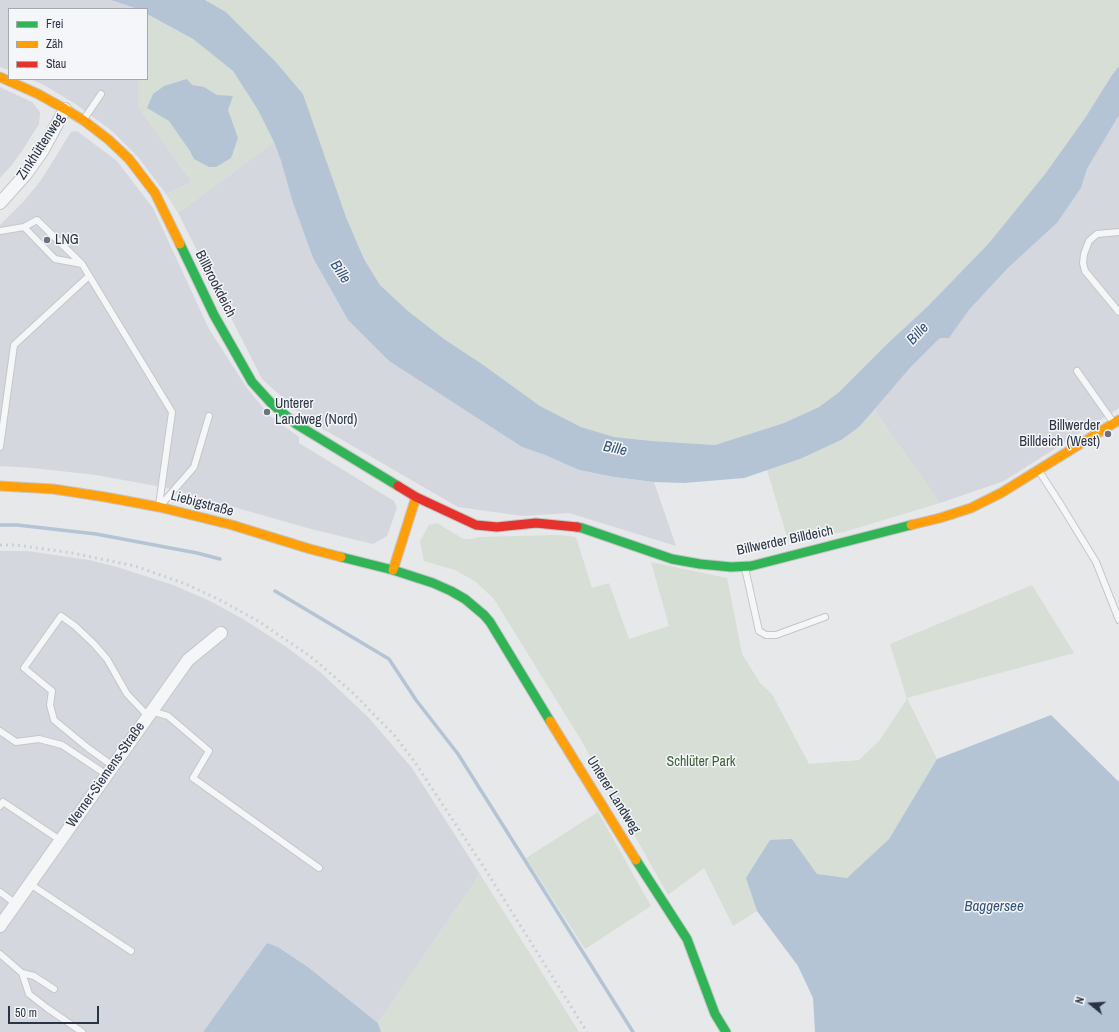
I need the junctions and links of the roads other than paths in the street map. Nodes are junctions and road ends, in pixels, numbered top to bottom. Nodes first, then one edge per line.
1 (0, 77) edge
2 (101, 94) dead end
3 (65, 109) junction
4 (83, 120) junction
5 (0, 203) edge
6 (24, 227) junction
7 (0, 231) edge
8 (1119, 232) edge
9 (82, 264) junction
10 (90, 276) junction
11 (1119, 312) edge
12 (1077, 371) dead end
13 (209, 416) dead end
14 (1116, 421) edge
15 (0, 447) edge
16 (1038, 470) junction
17 (0, 486) edge
18 (416, 497) junction
19 (159, 507) junction
20 (744, 566) junction
21 (393, 570) junction
22 (451, 591) joint
23 (825, 617) dead end
24 (1119, 620) edge
25 (221, 633) dead end
26 (150, 713) junction
27 (0, 731) edge
28 (110, 770) junction
29 (0, 806) edge
30 (60, 840) junction
31 (319, 868) dead end
32 (30, 884) junction
33 (0, 892) edge
34 (16, 904) junction
35 (0, 926) edge
36 (131, 951) dead end
37 (0, 954) edge
38 (22, 973) junction
39 (54, 989) dead end
40 (82, 1032) edge
41 (726, 1032) edge

1 - 3 street, Billbrookdeich
2 - 4 lane
3 - 4 street, Billbrookdeich
3 - 5 street, Zinkhüttenweg
4 - 18 street, Billbrookdeich
6 - 7 lane
6 - 9 lane
6 - 9 lane
8 - 11 lane
9 - 10 lane
10 - 15 lane
10 - 19 lane
12 - 14 lane
13 - 19 lane
14 - 16 street, Billwerder Billdeich
16 - 20 street, Billwerder Billdeich
16 - 24 lane
17 - 19 street, Liebigstraße
18 - 20 street, Billwerder Billdeich
18 - 21 street
19 - 21 street, Liebigstraße
20 - 23 lane
21 - 22 street, Liebigstraße
22 - 41 street, Unterer Landweg
25 - 26 street, Werner-Siemens-Straße
26 - 28 street, Werner-Siemens-Straße
26 - 28 lane
26 - 31 lane
27 - 28 lane
28 - 30 street, Werner-Siemens-Straße
29 - 30 lane
30 - 32 street, Werner-Siemens-Straße
32 - 34 street, Werner-Siemens-Straße
32 - 36 lane
33 - 34 lane
34 - 35 street, Werner-Siemens-Straße
37 - 38 lane
38 - 39 lane
38 - 40 lane

